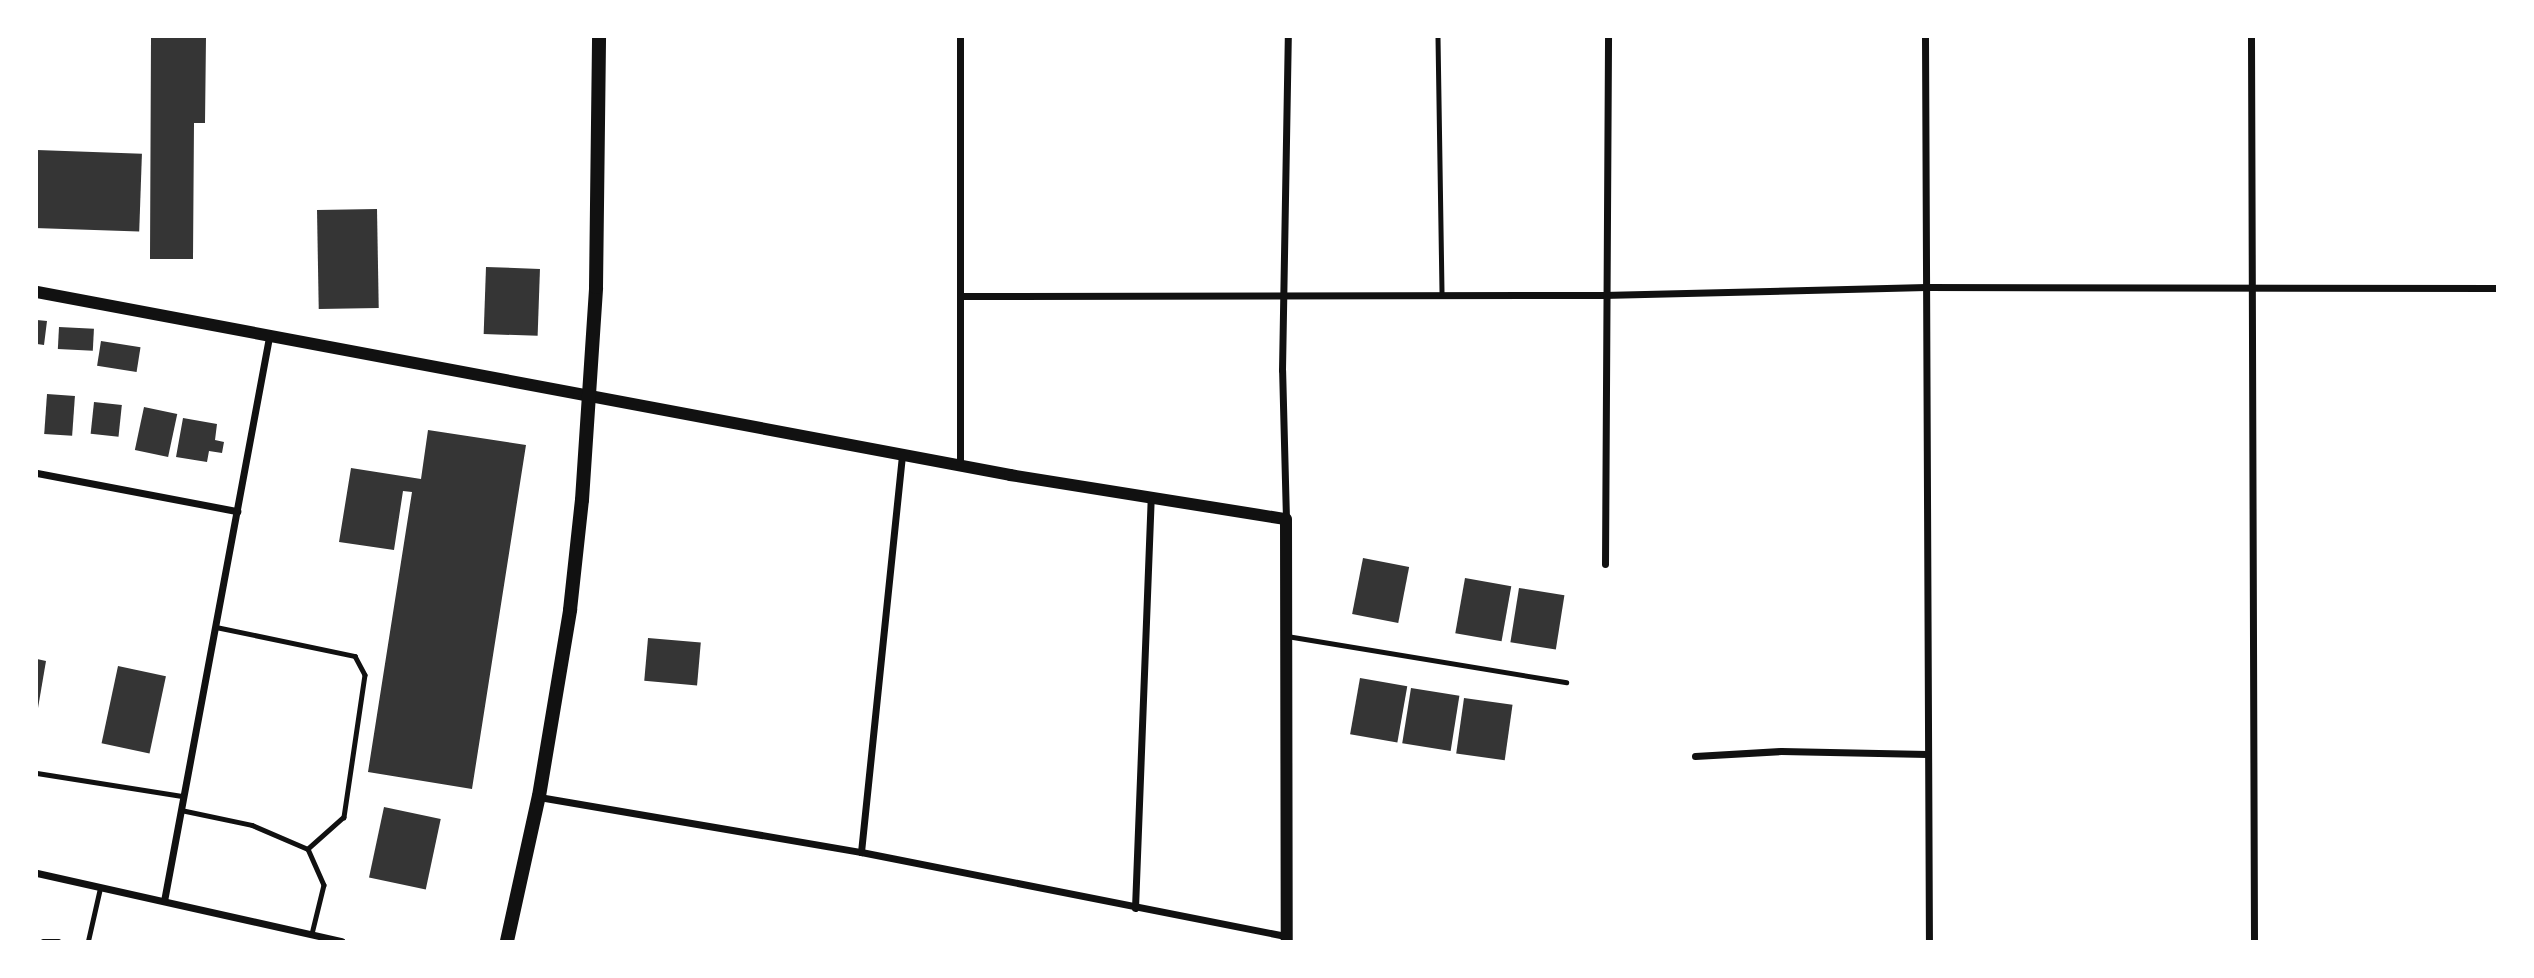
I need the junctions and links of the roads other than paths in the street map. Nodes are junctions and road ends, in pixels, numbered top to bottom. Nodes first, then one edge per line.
1 (599, 37) edge
2 (960, 37) edge
3 (1288, 37) edge
4 (1438, 37) edge
5 (1608, 37) edge
6 (1925, 37) edge
7 (2251, 37) edge
8 (1926, 287) junction
9 (2253, 288) junction
10 (2497, 288) edge
11 (37, 292) edge
12 (1285, 295) junction
13 (1442, 295) junction
14 (1603, 295) junction
15 (961, 296) junction
16 (269, 337) junction
17 (590, 396) junction
18 (902, 453) junction
19 (960, 462) junction
20 (37, 473) edge
21 (1151, 497) junction
22 (237, 511) junction
23 (1286, 519) junction
24 (1605, 564) dead end
25 (216, 627) junction
26 (1286, 635) junction
27 (1566, 682) dead end
28 (1927, 754) junction
29 (1695, 755) dead end
30 (37, 773) edge
31 (184, 796) junction
32 (539, 796) junction
33 (181, 810) junction
34 (308, 849) junction
35 (861, 852) junction
36 (37, 873) edge
37 (100, 887) junction
38 (164, 901) junction
39 (1135, 908) junction
40 (312, 934) junction
41 (1287, 939) edge
42 (43, 941) edge
43 (59, 941) edge
44 (88, 941) edge
45 (342, 941) edge
46 (506, 941) edge
47 (1929, 941) edge
48 (2254, 941) edge

1 - 17 main road
2 - 15 street
3 - 12 street
4 - 13 lane
5 - 14 street
6 - 8 street
7 - 9 street
8 - 9 street
8 - 14 street
8 - 28 street
9 - 10 street
9 - 48 street
11 - 16 street
12 - 13 street
12 - 15 street
12 - 23 street
13 - 14 street
14 - 24 street
15 - 19 street
16 - 17 street
16 - 22 street
17 - 18 street
17 - 32 main road
18 - 19 street
18 - 35 street
19 - 21 street
20 - 22 street
21 - 23 street
21 - 39 street
22 - 25 street
23 - 26 street
25 - 31 street
25 - 34 lane
26 - 27 lane
26 - 41 street
28 - 29 street
28 - 47 street
30 - 31 lane
31 - 33 street
32 - 35 street
32 - 46 main road
33 - 34 lane
33 - 38 street
34 - 40 lane
35 - 39 street
36 - 37 street
37 - 38 street
37 - 44 lane
38 - 40 street
39 - 41 street
40 - 45 street
42 - 43 lane

